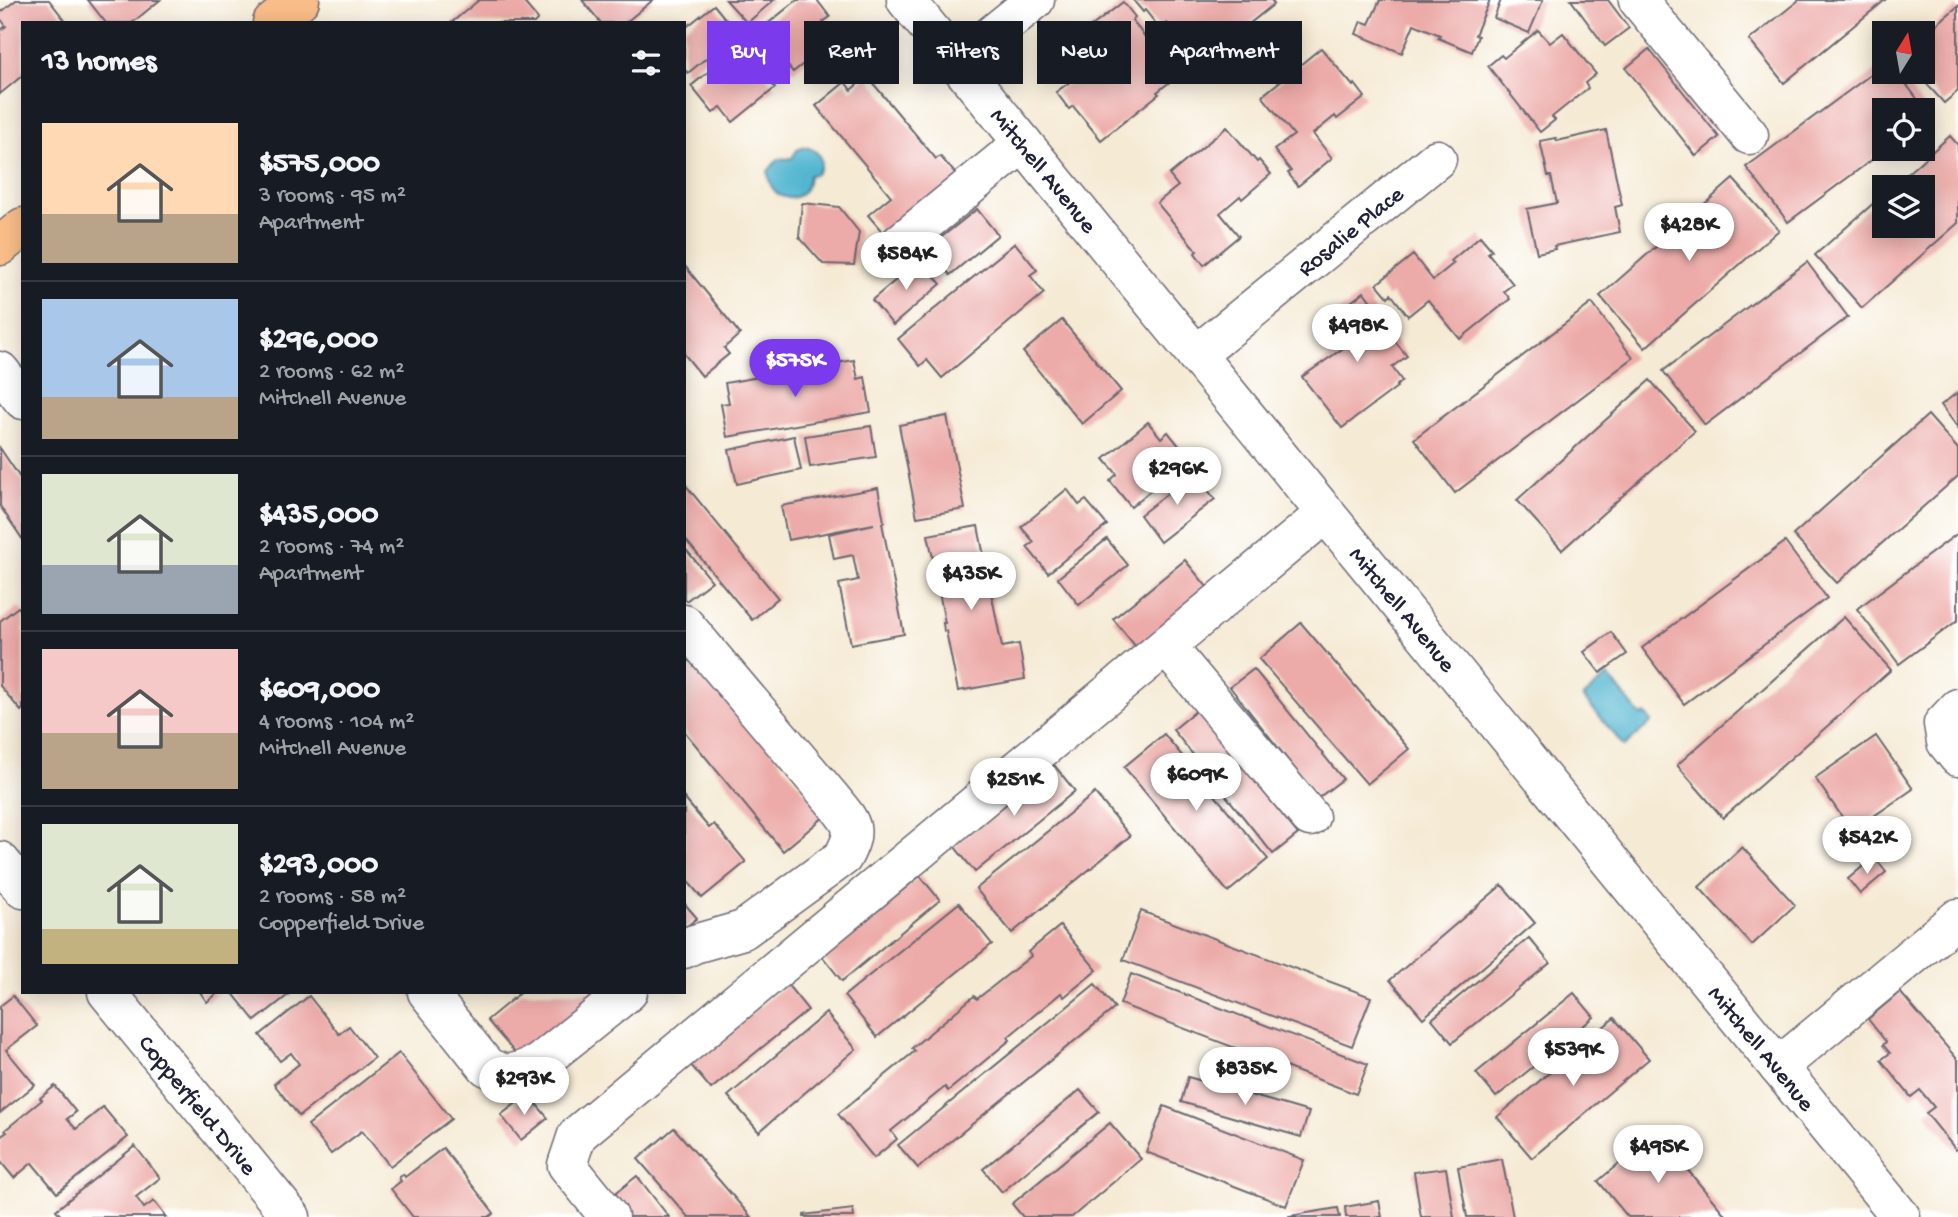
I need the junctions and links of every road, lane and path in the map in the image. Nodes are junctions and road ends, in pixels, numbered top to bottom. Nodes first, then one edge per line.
1 (300, 0) edge
2 (906, 0) edge
3 (1035, 0) edge
4 (1638, 0) edge
5 (274, 21) edge
6 (923, 21) edge
7 (1009, 21) edge
8 (974, 84) edge
9 (1749, 135) dead end
10 (1023, 143) junction
11 (1437, 159) dead end
12 (21, 229) edge
13 (899, 243) dead end
14 (0, 246) edge
15 (1196, 355) junction
16 (0, 371) edge
17 (21, 397) edge
18 (1326, 513) junction
19 (686, 626) edge
20 (1166, 646) junction
21 (1958, 708) edge
22 (1958, 757) edge
23 (1310, 817) dead end
24 (0, 861) edge
25 (21, 887) edge
26 (1958, 918) edge
27 (686, 948) edge
28 (109, 994) edge
29 (429, 994) edge
30 (626, 994) edge
31 (1778, 1067) junction
32 (291, 1217) edge
33 (609, 1217) edge
34 (1901, 1217) edge

1 - 5 main road
2 - 6 street, Mitchell Avenue
3 - 7 street
4 - 9 street
8 - 10 street, Mitchell Avenue
10 - 13 street
10 - 15 street, Mitchell Avenue
11 - 15 street, Rosalie Place
12 - 14 main road
15 - 18 street, Mitchell Avenue
16 - 17 street
18 - 20 street
18 - 31 street, Mitchell Avenue
19 - 27 street
20 - 23 street
20 - 33 street
21 - 22 street
24 - 25 street
26 - 31 street
28 - 32 street, Copperfield Drive
29 - 30 street
31 - 34 street, Mitchell Avenue

